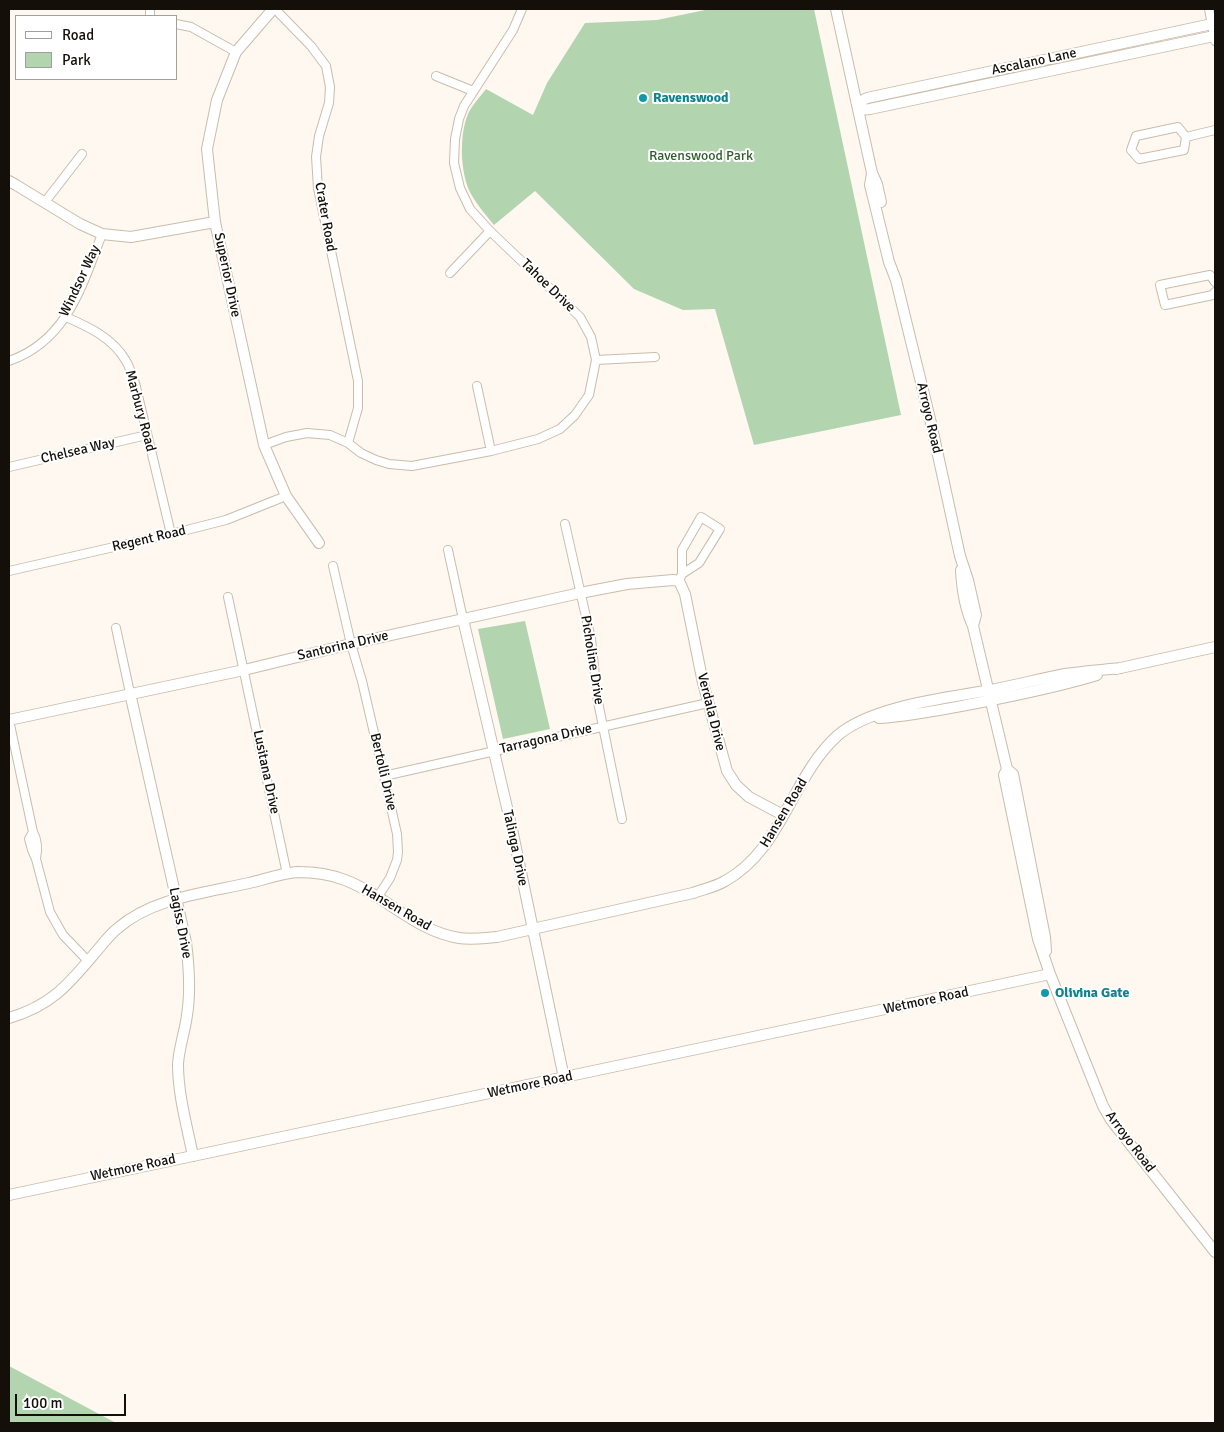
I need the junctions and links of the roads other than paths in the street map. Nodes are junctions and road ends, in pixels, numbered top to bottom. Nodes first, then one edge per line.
1 (274, 9) edge
2 (522, 9) edge
3 (836, 9) edge
4 (1208, 9) edge
5 (178, 24) edge
6 (1212, 24) junction
7 (1215, 39) edge
8 (236, 52) junction
9 (436, 76) dead end
10 (473, 91) junction
11 (858, 106) junction
12 (1215, 130) edge
13 (1186, 137) junction
14 (82, 154) dead end
15 (9, 182) edge
16 (45, 202) junction
17 (215, 222) junction
18 (490, 231) junction
19 (102, 234) junction
20 (450, 273) dead end
21 (1215, 282) edge
22 (1215, 292) edge
23 (66, 317) junction
24 (655, 357) dead end
25 (596, 360) junction
26 (9, 361) edge
27 (477, 386) dead end
28 (147, 435) junction
29 (348, 443) junction
30 (264, 444) junction
31 (491, 451) junction
32 (9, 467) edge
33 (286, 496) junction
34 (565, 524) dead end
35 (171, 534) junction
36 (319, 542) dead end
37 (448, 550) dead end
38 (333, 566) dead end
39 (9, 571) edge
40 (680, 578) junction
41 (580, 593) junction
42 (228, 597) dead end
43 (463, 619) junction
44 (116, 628) dead end
45 (351, 644) junction
46 (1215, 647) edge
47 (244, 670) junction
48 (130, 693) junction
49 (989, 696) junction
50 (708, 703) junction
51 (9, 720) edge
52 (604, 726) junction
53 (494, 751) junction
54 (384, 776) junction
55 (783, 815) junction
56 (622, 819) dead end
57 (287, 874) junction
58 (377, 898) junction
59 (176, 900) junction
60 (532, 928) junction
61 (88, 961) junction
62 (1050, 974) junction
63 (9, 1018) edge
64 (564, 1078) junction
65 (193, 1156) junction
66 (9, 1195) edge
67 (1215, 1252) edge

1 - 8 street, Superior Drive
1 - 29 street, Crater Road
2 - 10 street, Tahoe Drive
3 - 11 street, Arroyo Road
4 - 6 street
5 - 8 street
6 - 7 street
6 - 11 street, Ascalano Lane
7 - 11 street, Ascalano Lane
8 - 17 street, Superior Drive
9 - 10 street
10 - 18 street, Tahoe Drive
11 - 49 street, Arroyo Road
12 - 13 street
13 - 13 street
14 - 16 street
15 - 16 street
16 - 19 street
17 - 19 street
17 - 30 street, Superior Drive
18 - 20 street
18 - 25 street, Tahoe Drive
19 - 23 street, Windsor Way
21 - 22 street
23 - 26 street, Windsor Way
23 - 28 street, Marbury Road
24 - 25 street
25 - 31 street, Tahoe Drive
27 - 31 street
28 - 32 street, Chelsea Way
28 - 35 street, Marbury Road
29 - 30 street, Tahoe Drive
29 - 31 street, Tahoe Drive
30 - 33 street, Superior Drive
33 - 35 street, Regent Road
33 - 36 street, Superior Drive
34 - 41 street, Picholine Drive
35 - 39 street, Regent Road
37 - 43 street
38 - 45 street, Bertolli Drive
40 - 40 street
40 - 41 street, Santorina Drive
40 - 50 street, Verdala Drive
41 - 43 street, Santorina Drive
41 - 52 street, Picholine Drive
42 - 47 street, Lusitana Drive
43 - 45 street, Santorina Drive
43 - 53 street, Talinga Drive
44 - 48 street
45 - 47 street, Santorina Drive
45 - 54 street, Bertolli Drive
46 - 49 street, Hansen Road
47 - 48 street, Santorina Drive
47 - 57 street, Lusitana Drive
48 - 51 street, Santorina Drive
48 - 59 street, Lagiss Drive
49 - 55 street, Hansen Road
49 - 62 street, Arroyo Road
50 - 52 street, Tarragona Drive
50 - 55 street, Verdala Drive
51 - 61 street
52 - 53 street, Tarragona Drive
52 - 56 street, Picholine Drive
53 - 54 street, Tarragona Drive
53 - 60 street, Talinga Drive
54 - 58 street, Bertolli Drive
55 - 60 street, Hansen Road
57 - 58 street, Hansen Road
57 - 59 street, Hansen Road
58 - 60 street, Hansen Road
59 - 61 street, Hansen Road
59 - 65 street, Lagiss Drive
60 - 64 street, Talinga Drive
61 - 63 street, Hansen Road
62 - 64 street, Wetmore Road
62 - 67 street, Arroyo Road
64 - 65 street, Wetmore Road
65 - 66 street, Wetmore Road

